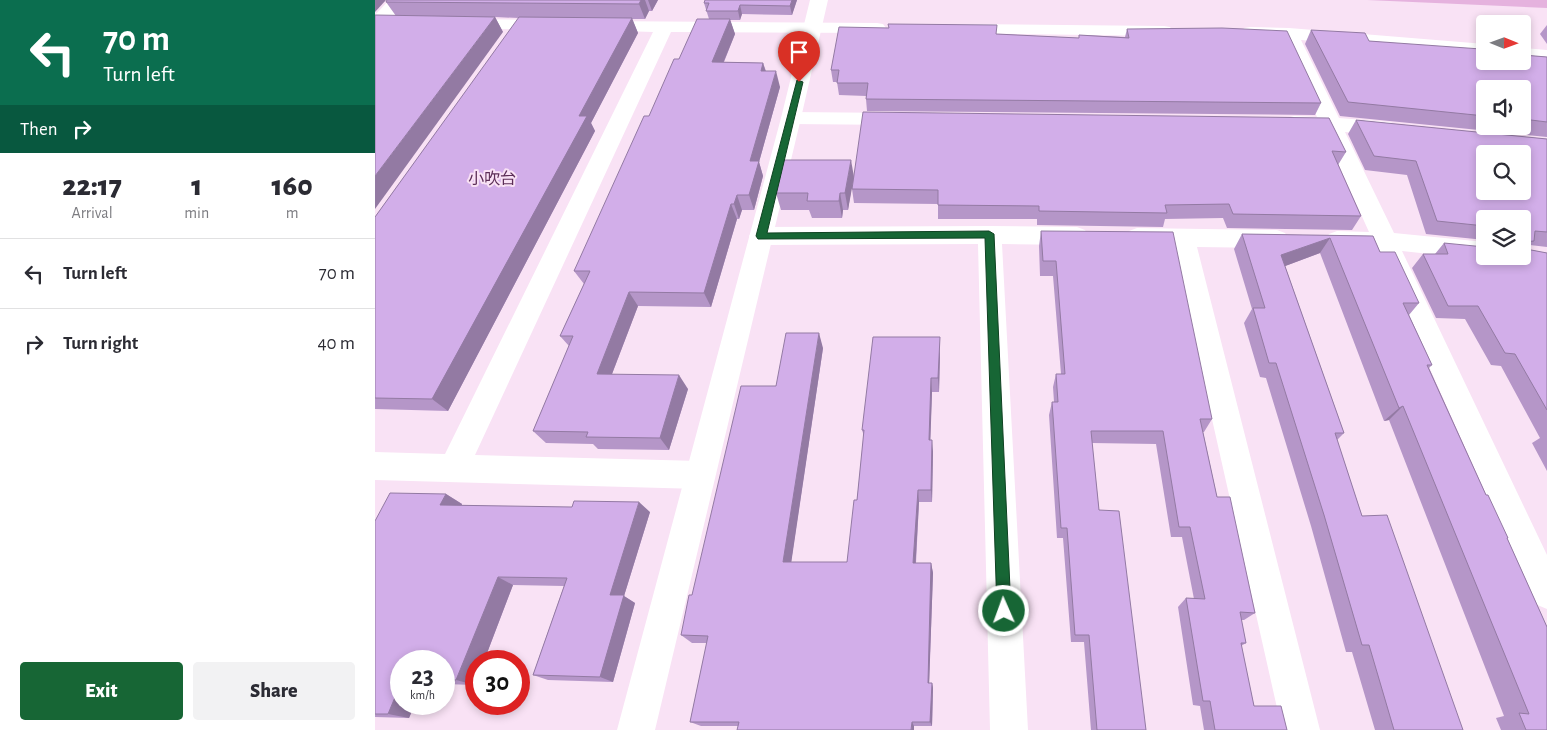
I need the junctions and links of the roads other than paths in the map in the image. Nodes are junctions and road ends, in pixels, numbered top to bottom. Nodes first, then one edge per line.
1 (399, 0) edge
2 (819, 0) edge
3 (397, 23) edge
4 (376, 24) edge
5 (444, 24) edge
6 (664, 27) junction
7 (812, 27) junction
8 (891, 28) edge
9 (941, 29) edge
10 (1180, 31) edge
11 (1229, 32) edge
12 (1289, 33) junction
13 (1476, 49) edge
14 (1531, 55) edge
15 (1547, 56) edge
16 (791, 118) junction
17 (921, 119) edge
18 (1270, 123) edge
19 (1330, 124) junction
20 (1409, 131) edge
21 (989, 234) junction
22 (761, 236) junction
23 (1183, 238) junction
24 (1385, 241) junction
25 (1476, 251) edge
26 (375, 466) edge
27 (455, 466) junction
28 (700, 475) junction
29 (1547, 592) edge
30 (636, 730) edge
31 (1009, 730) edge
32 (1301, 730) edge

1 - 4 street
2 - 7 street
3 - 4 street
5 - 6 street
6 - 7 street
6 - 27 street
7 - 8 street
7 - 16 street
9 - 10 street
11 - 12 street
12 - 13 street
12 - 19 street
14 - 15 street
16 - 17 street
16 - 22 street
18 - 19 street
19 - 20 street
19 - 24 street
21 - 22 street
21 - 23 street
21 - 31 street
22 - 28 street
23 - 24 street
23 - 32 street
24 - 25 street
24 - 29 street
26 - 27 street
27 - 28 street
28 - 30 street

